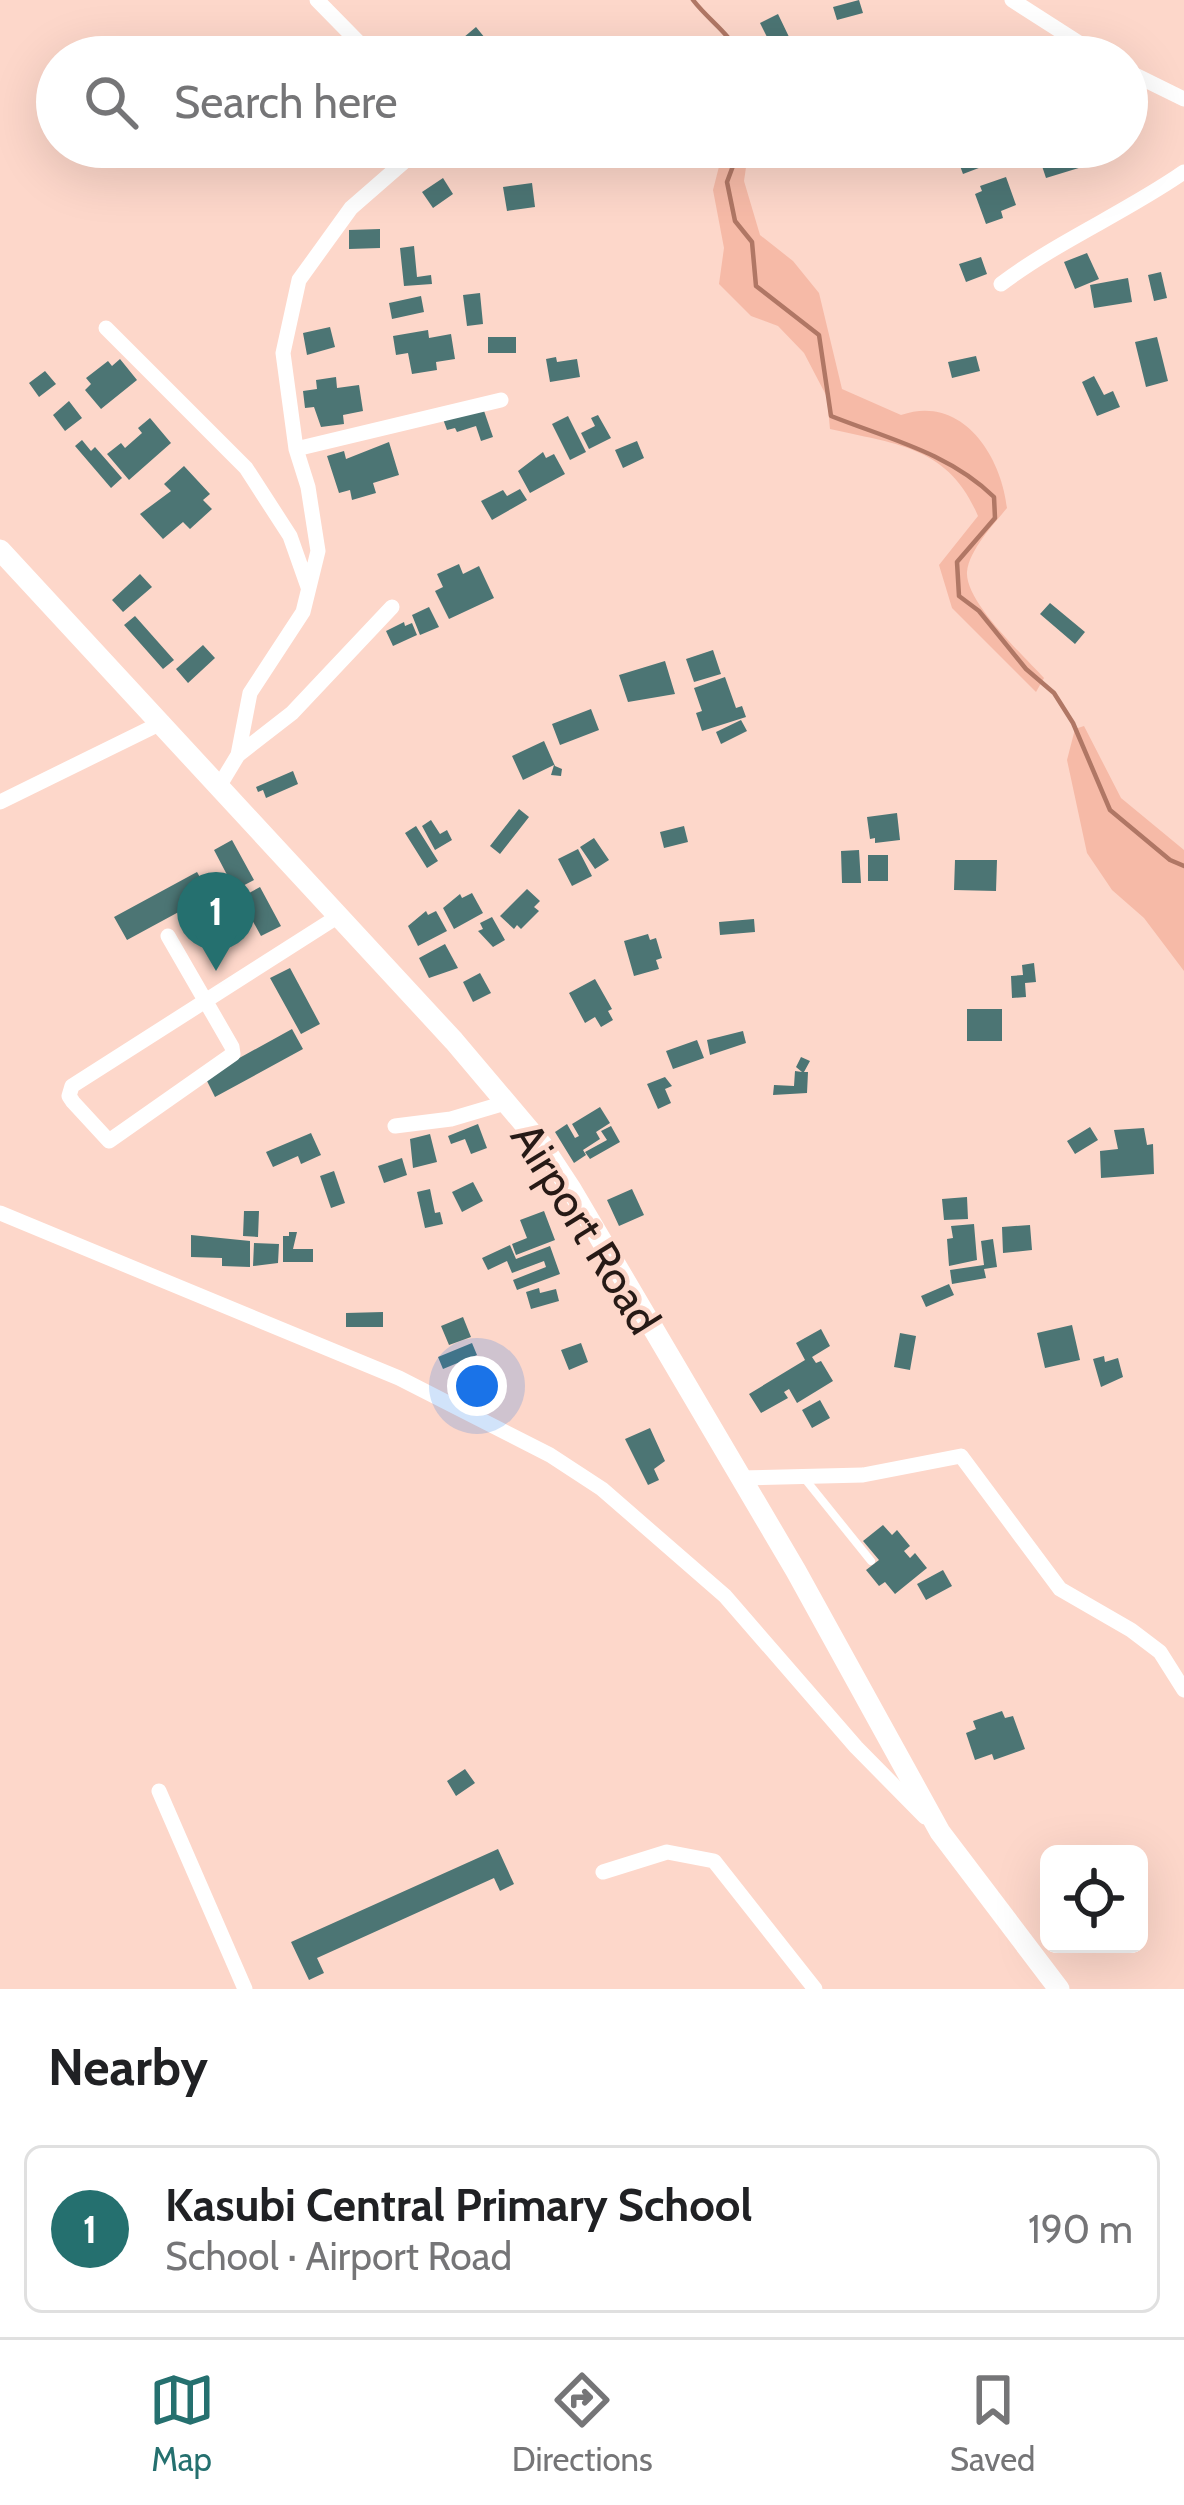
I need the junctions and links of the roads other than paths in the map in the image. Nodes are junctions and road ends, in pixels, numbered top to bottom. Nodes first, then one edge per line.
1 (317, 0) edge
2 (1012, 0) edge
3 (352, 36) edge
4 (1068, 36) edge
5 (1148, 81) edge
6 (1184, 99) edge
7 (398, 168) edge
8 (1184, 172) edge
9 (1001, 284) dead end
10 (106, 328) dead end
11 (501, 400) dead end
12 (296, 449) junction
13 (0, 550) edge
14 (308, 587) junction
15 (392, 607) dead end
16 (163, 722) junction
17 (238, 755) junction
18 (218, 788) junction
19 (0, 802) edge
20 (337, 917) junction
21 (168, 936) dead end
22 (205, 1000) junction
23 (505, 1102) junction
24 (395, 1126) dead end
25 (0, 1213) edge
26 (739, 1478) junction
27 (804, 1478) junction
28 (871, 1561) dead end
29 (1184, 1690) edge
30 (160, 1791) dead end
31 (940, 1832) junction
32 (603, 1872) dead end
33 (245, 1989) edge
34 (815, 1989) edge
35 (1059, 1989) edge

1 - 3 street
2 - 4 street
5 - 6 street
7 - 12 street
8 - 9 street
10 - 14 street
11 - 12 street
12 - 14 street
13 - 16 street, Airport Road
14 - 17 street
15 - 17 street
16 - 18 street, Airport Road
16 - 19 street
17 - 18 street
18 - 20 street, Airport Road
20 - 22 street
20 - 23 street, Airport Road
21 - 22 street
22 - 22 street
23 - 24 street
23 - 26 street, Airport Road
25 - 31 street
26 - 27 street
26 - 31 street, Airport Road
27 - 28 lane
27 - 29 street
30 - 33 street
31 - 35 street, Airport Road
32 - 34 street

